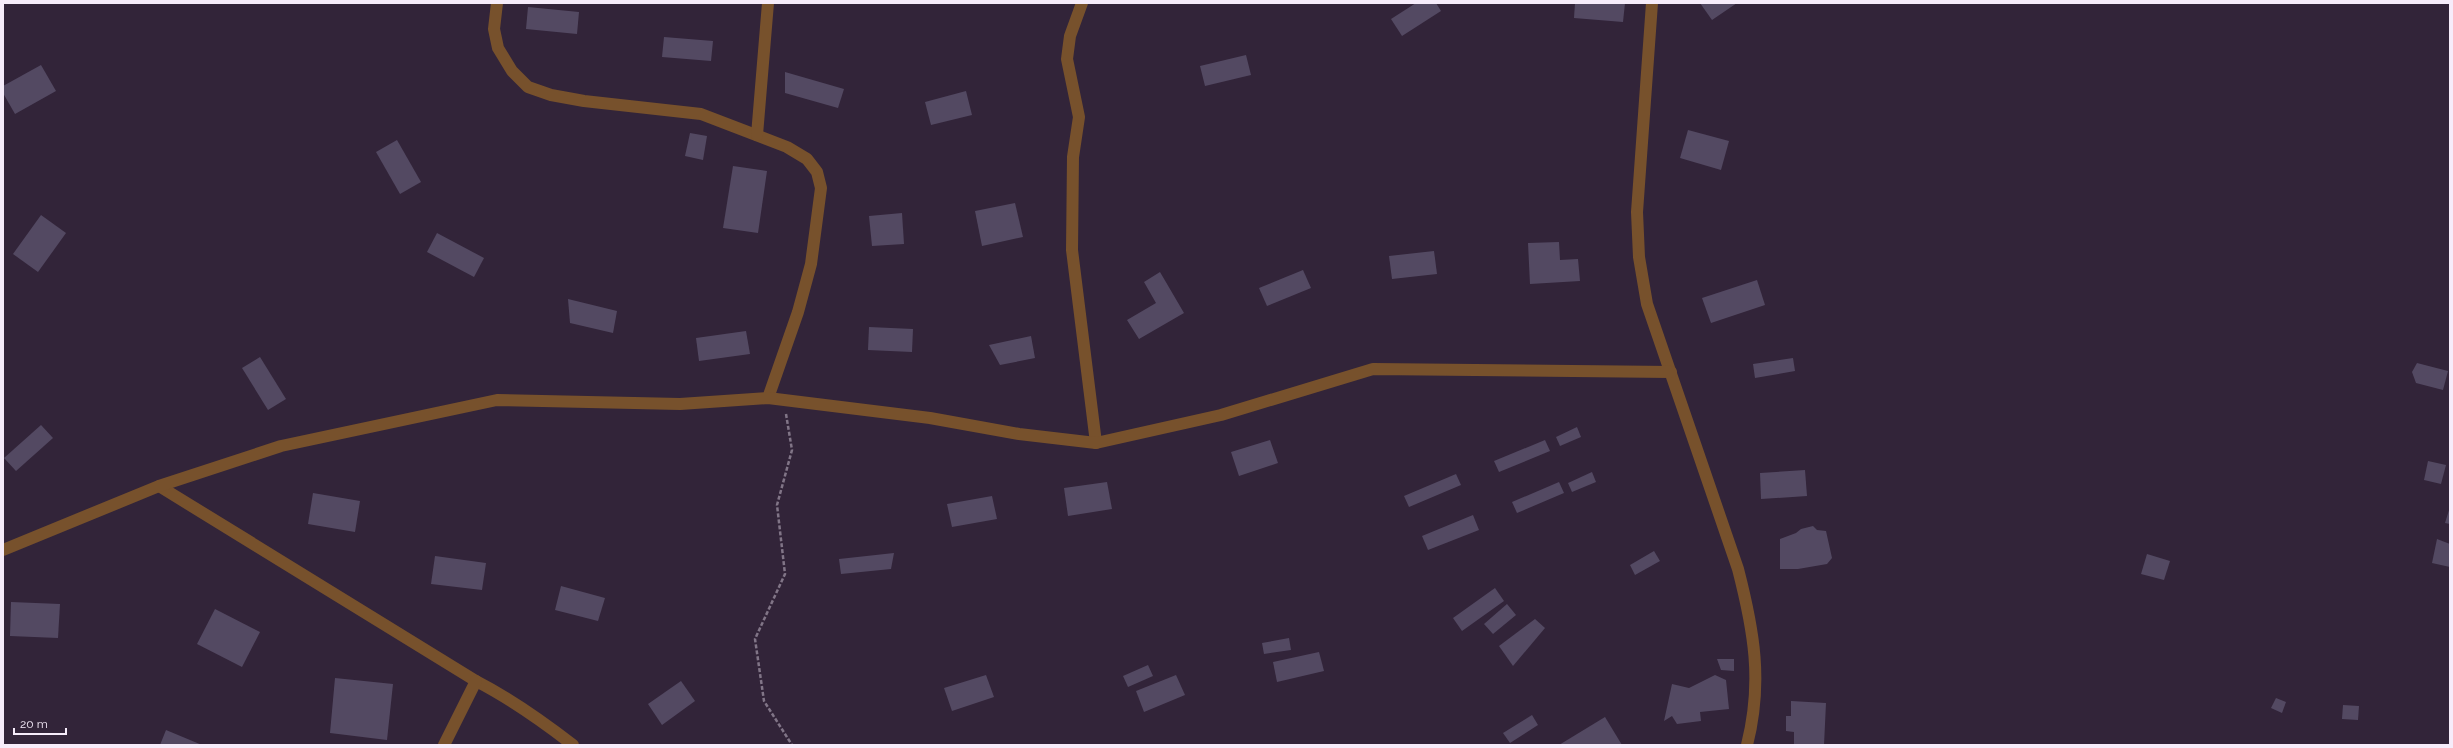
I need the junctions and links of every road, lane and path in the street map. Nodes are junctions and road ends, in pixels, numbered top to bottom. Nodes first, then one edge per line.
1 (497, 3) edge
2 (768, 3) edge
3 (1082, 3) edge
4 (1652, 3) edge
5 (757, 136) junction
6 (1671, 372) junction
7 (768, 398) junction
8 (783, 399) junction
9 (1096, 443) junction
10 (159, 486) junction
11 (3, 550) edge
12 (476, 681) junction
13 (444, 745) edge
14 (573, 745) edge
15 (792, 745) edge
16 (1747, 745) edge

1 - 5 street
2 - 5 street
3 - 9 street
4 - 6 street
5 - 7 street
6 - 9 street
6 - 16 street
7 - 8 street
7 - 10 street
8 - 9 street
8 - 15 path
10 - 11 street
10 - 12 street
12 - 13 street
12 - 14 street

